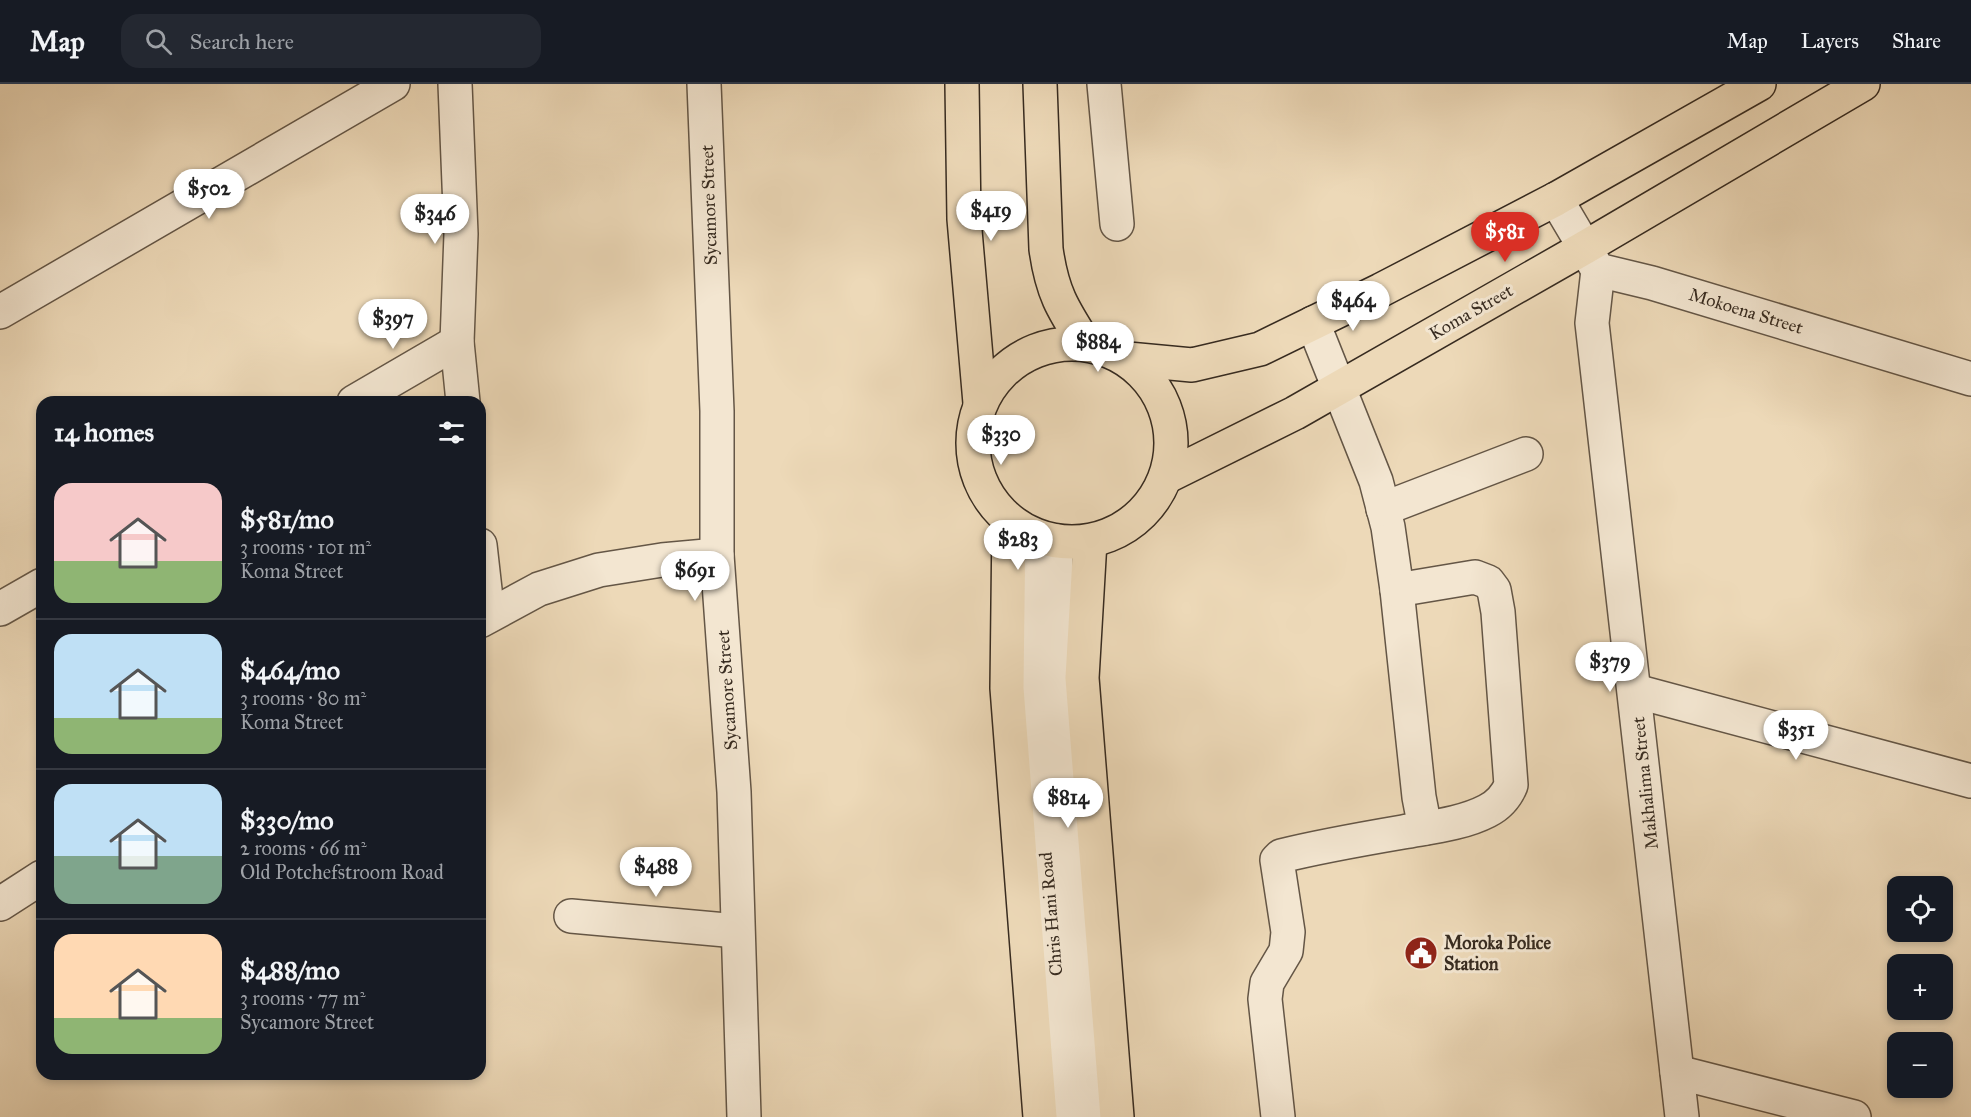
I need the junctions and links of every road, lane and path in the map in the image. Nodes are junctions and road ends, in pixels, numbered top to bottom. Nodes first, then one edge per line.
1 (393, 84) edge
2 (455, 84) edge
3 (704, 84) edge
4 (962, 84) edge
5 (1040, 84) edge
6 (1104, 84) edge
7 (1759, 84) edge
8 (1863, 84) edge
9 (1556, 199) junction
10 (1117, 224) dead end
11 (1591, 259) junction
12 (0, 312) edge
13 (1313, 322) junction
14 (457, 342) junction
15 (1085, 344) junction
16 (1128, 359) junction
17 (1971, 379) edge
18 (1340, 387) junction
19 (364, 396) edge
20 (462, 396) edge
21 (980, 402) junction
22 (1526, 454) dead end
23 (1166, 477) junction
24 (979, 480) junction
25 (1383, 509) junction
26 (1016, 526) junction
27 (1056, 541) junction
28 (1090, 541) junction
29 (717, 555) junction
30 (36, 588) edge
31 (1397, 591) junction
32 (0, 609) edge
33 (486, 618) edge
34 (1007, 670) junction
35 (1635, 691) junction
36 (1971, 781) edge
37 (1425, 828) junction
38 (36, 881) edge
39 (0, 904) edge
40 (571, 916) dead end
41 (737, 931) junction
42 (1677, 1072) junction
43 (744, 1117) edge
44 (1040, 1117) edge
45 (1068, 1117) edge
46 (1096, 1117) edge
47 (1117, 1117) edge
48 (1278, 1117) edge
49 (1682, 1117) edge
50 (1854, 1117) edge

1 - 12 street
2 - 14 street
3 - 29 street, Sycamore Street
4 - 21 main road
5 - 15 main road
6 - 10 street
7 - 9 main road
8 - 11 main road, Koma Street
9 - 11 street
9 - 13 main road
11 - 17 street, Mokoena Street
11 - 18 main road, Koma Street
11 - 35 street, Makhalima Street
13 - 16 main road
13 - 18 street
14 - 19 street
14 - 20 street
15 - 16 main road
15 - 21 main road
16 - 23 main road
18 - 23 main road, Koma Street
18 - 25 street
21 - 24 main road
22 - 25 street
23 - 28 main road
24 - 26 main road
24 - 34 main road, Chris Hani Road
25 - 31 street
26 - 27 main road
26 - 34 main road, Chris Hani Road
26 - 45 street, Chris Hani Road
27 - 28 main road
27 - 46 street, Chris Hani Road
28 - 47 main road
29 - 33 street
29 - 41 street, Sycamore Street
30 - 32 street
31 - 37 street
31 - 37 street
34 - 44 main road, Chris Hani Road
35 - 36 street
35 - 42 street, Makhalima Street
37 - 48 street
38 - 39 street
40 - 41 street
41 - 43 street, Sycamore Street
42 - 49 street, Makhalima Street
42 - 50 street

